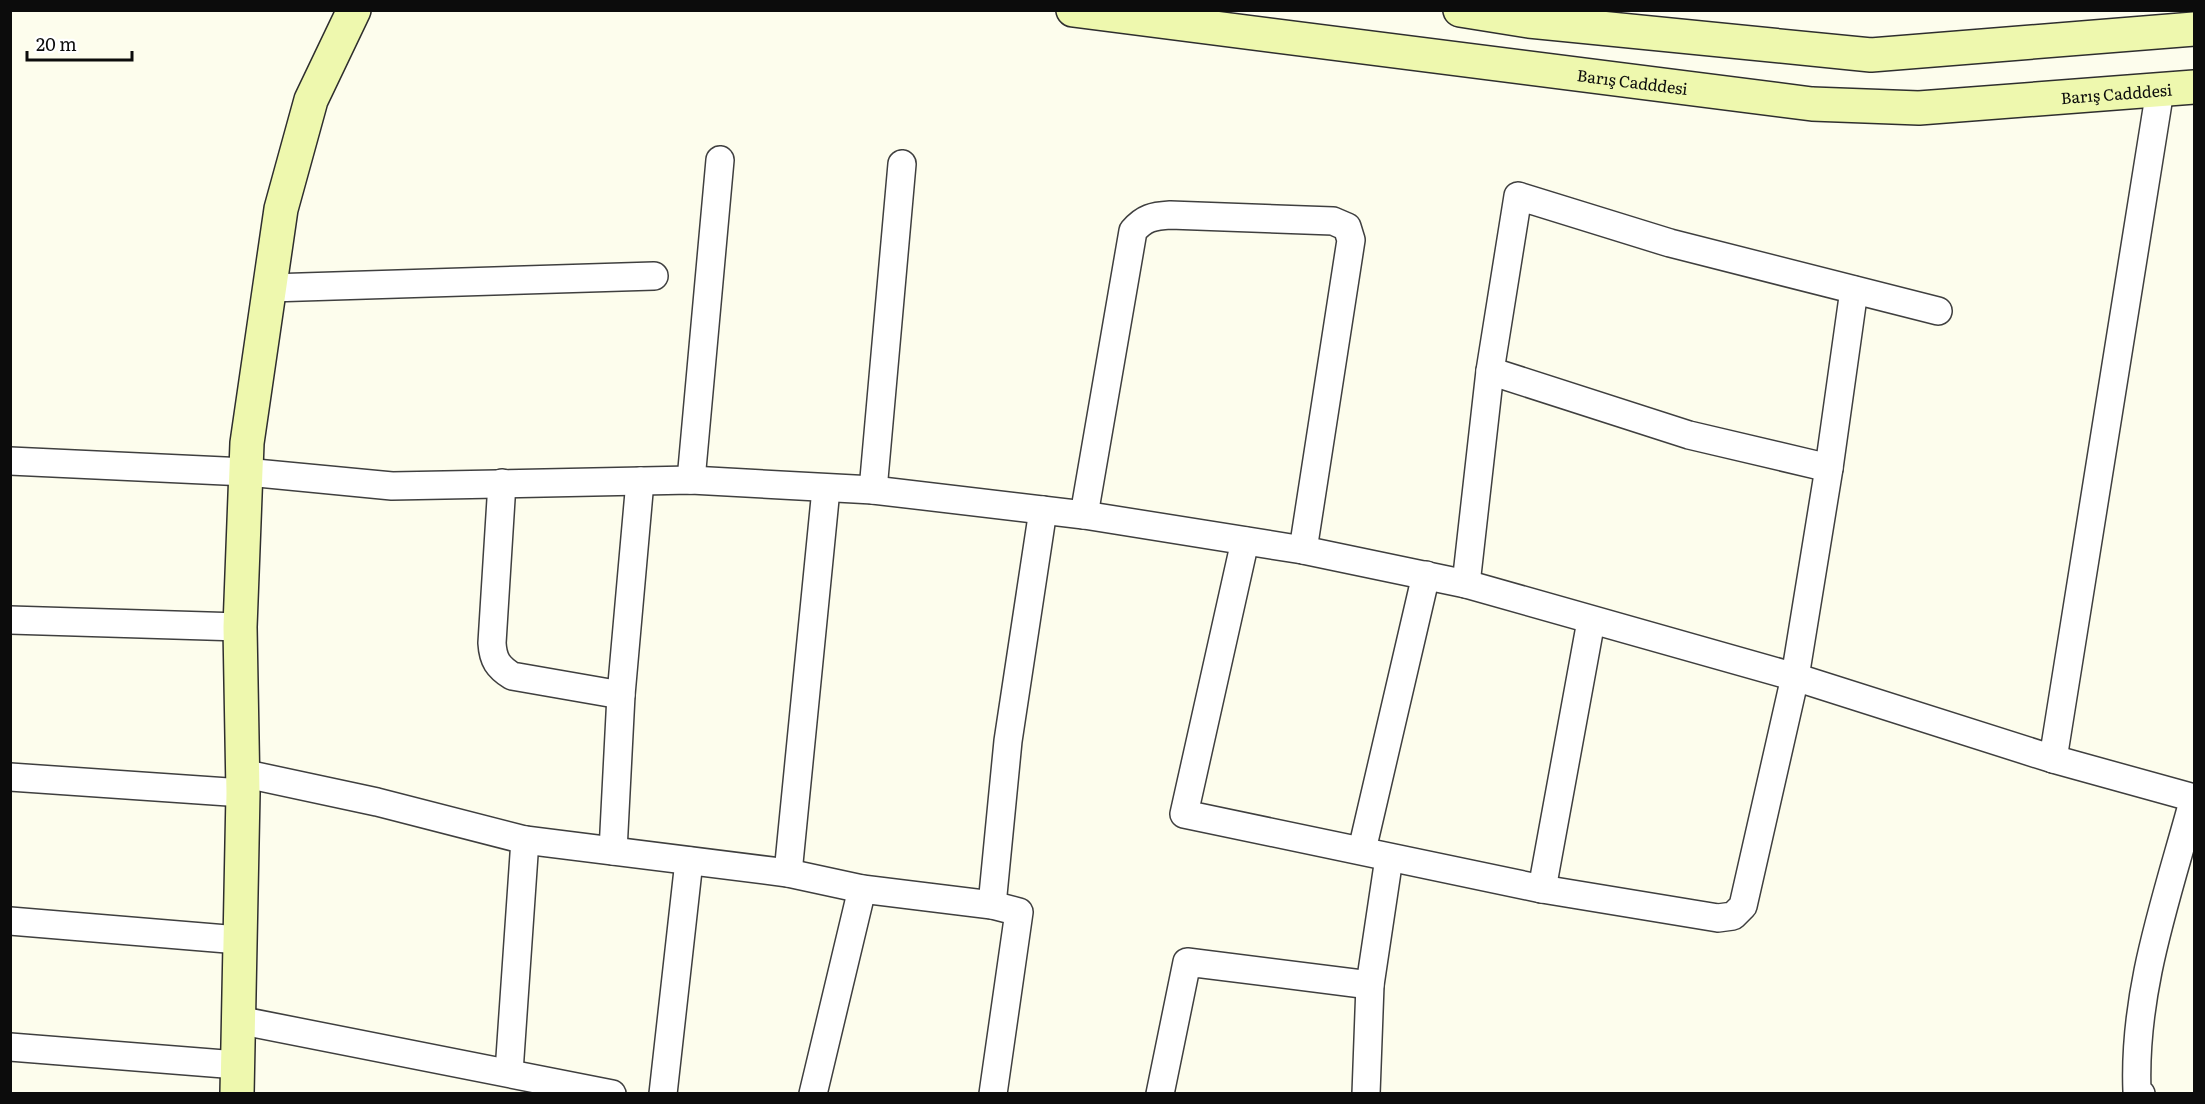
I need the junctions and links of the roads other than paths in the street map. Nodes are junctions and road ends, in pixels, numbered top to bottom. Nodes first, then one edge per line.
1 (354, 10) edge
2 (1073, 10) edge
3 (1460, 10) edge
4 (1529, 16) edge
5 (2194, 29) edge
6 (2194, 87) edge
7 (2160, 90) junction
8 (720, 160) dead end
9 (902, 165) dead end
10 (654, 276) dead end
11 (270, 288) junction
12 (1854, 290) junction
13 (1938, 311) dead end
14 (1490, 370) junction
15 (10, 461) edge
16 (1829, 468) junction
17 (246, 472) junction
18 (690, 480) junction
19 (640, 482) junction
20 (502, 483) junction
21 (826, 489) junction
22 (873, 490) junction
23 (1043, 510) junction
24 (1084, 515) junction
25 (1245, 541) junction
26 (1303, 550) junction
27 (1426, 575) junction
28 (1466, 584) junction
29 (10, 620) edge
30 (1591, 621) junction
31 (240, 627) junction
32 (1795, 677) junction
33 (621, 695) junction
34 (2053, 759) junction
35 (10, 777) edge
36 (242, 783) junction
37 (2194, 798) edge
38 (525, 840) junction
39 (1362, 850) junction
40 (613, 851) junction
41 (1389, 858) junction
42 (689, 861) junction
43 (788, 873) junction
44 (861, 889) junction
45 (1542, 889) junction
46 (992, 905) junction
47 (10, 921) edge
48 (239, 940) junction
49 (1370, 986) junction
50 (238, 1020) junction
51 (10, 1047) edge
52 (509, 1072) junction
53 (237, 1079) edge
54 (612, 1094) edge
55 (663, 1094) edge
56 (813, 1094) edge
57 (993, 1094) edge
58 (1160, 1094) edge
59 (1366, 1094) edge
60 (2140, 1094) edge

1 - 11 main road
2 - 7 main road, Barış Cadddesi
3 - 4 main road
4 - 5 main road
6 - 7 main road, Barış Cadddesi
7 - 34 street
8 - 18 street
9 - 22 street
10 - 11 street
11 - 17 main road
12 - 13 street
12 - 14 street
12 - 16 street
14 - 16 street
14 - 28 street
15 - 17 street
16 - 32 street
17 - 20 street
17 - 31 main road
18 - 19 street
18 - 21 street
19 - 20 street
19 - 33 street
20 - 33 street
21 - 22 street
21 - 43 street
22 - 23 street
23 - 24 street
23 - 46 street
24 - 25 street
24 - 26 street
25 - 26 street
25 - 39 street
26 - 27 street
27 - 28 street
27 - 39 street
28 - 30 street
29 - 31 street
30 - 32 street
30 - 45 street
31 - 36 main road
32 - 34 street
32 - 45 street
33 - 40 street
34 - 37 street
35 - 36 street
36 - 38 street
36 - 48 main road
37 - 60 street
38 - 40 street
38 - 52 street
39 - 41 street
40 - 42 street
41 - 45 street
41 - 49 street
42 - 43 street
42 - 55 street
43 - 44 street
44 - 46 street
44 - 56 street
46 - 57 street
47 - 48 street
48 - 50 main road
49 - 58 street
49 - 59 street
50 - 52 street
50 - 53 main road
51 - 53 street
52 - 54 street

